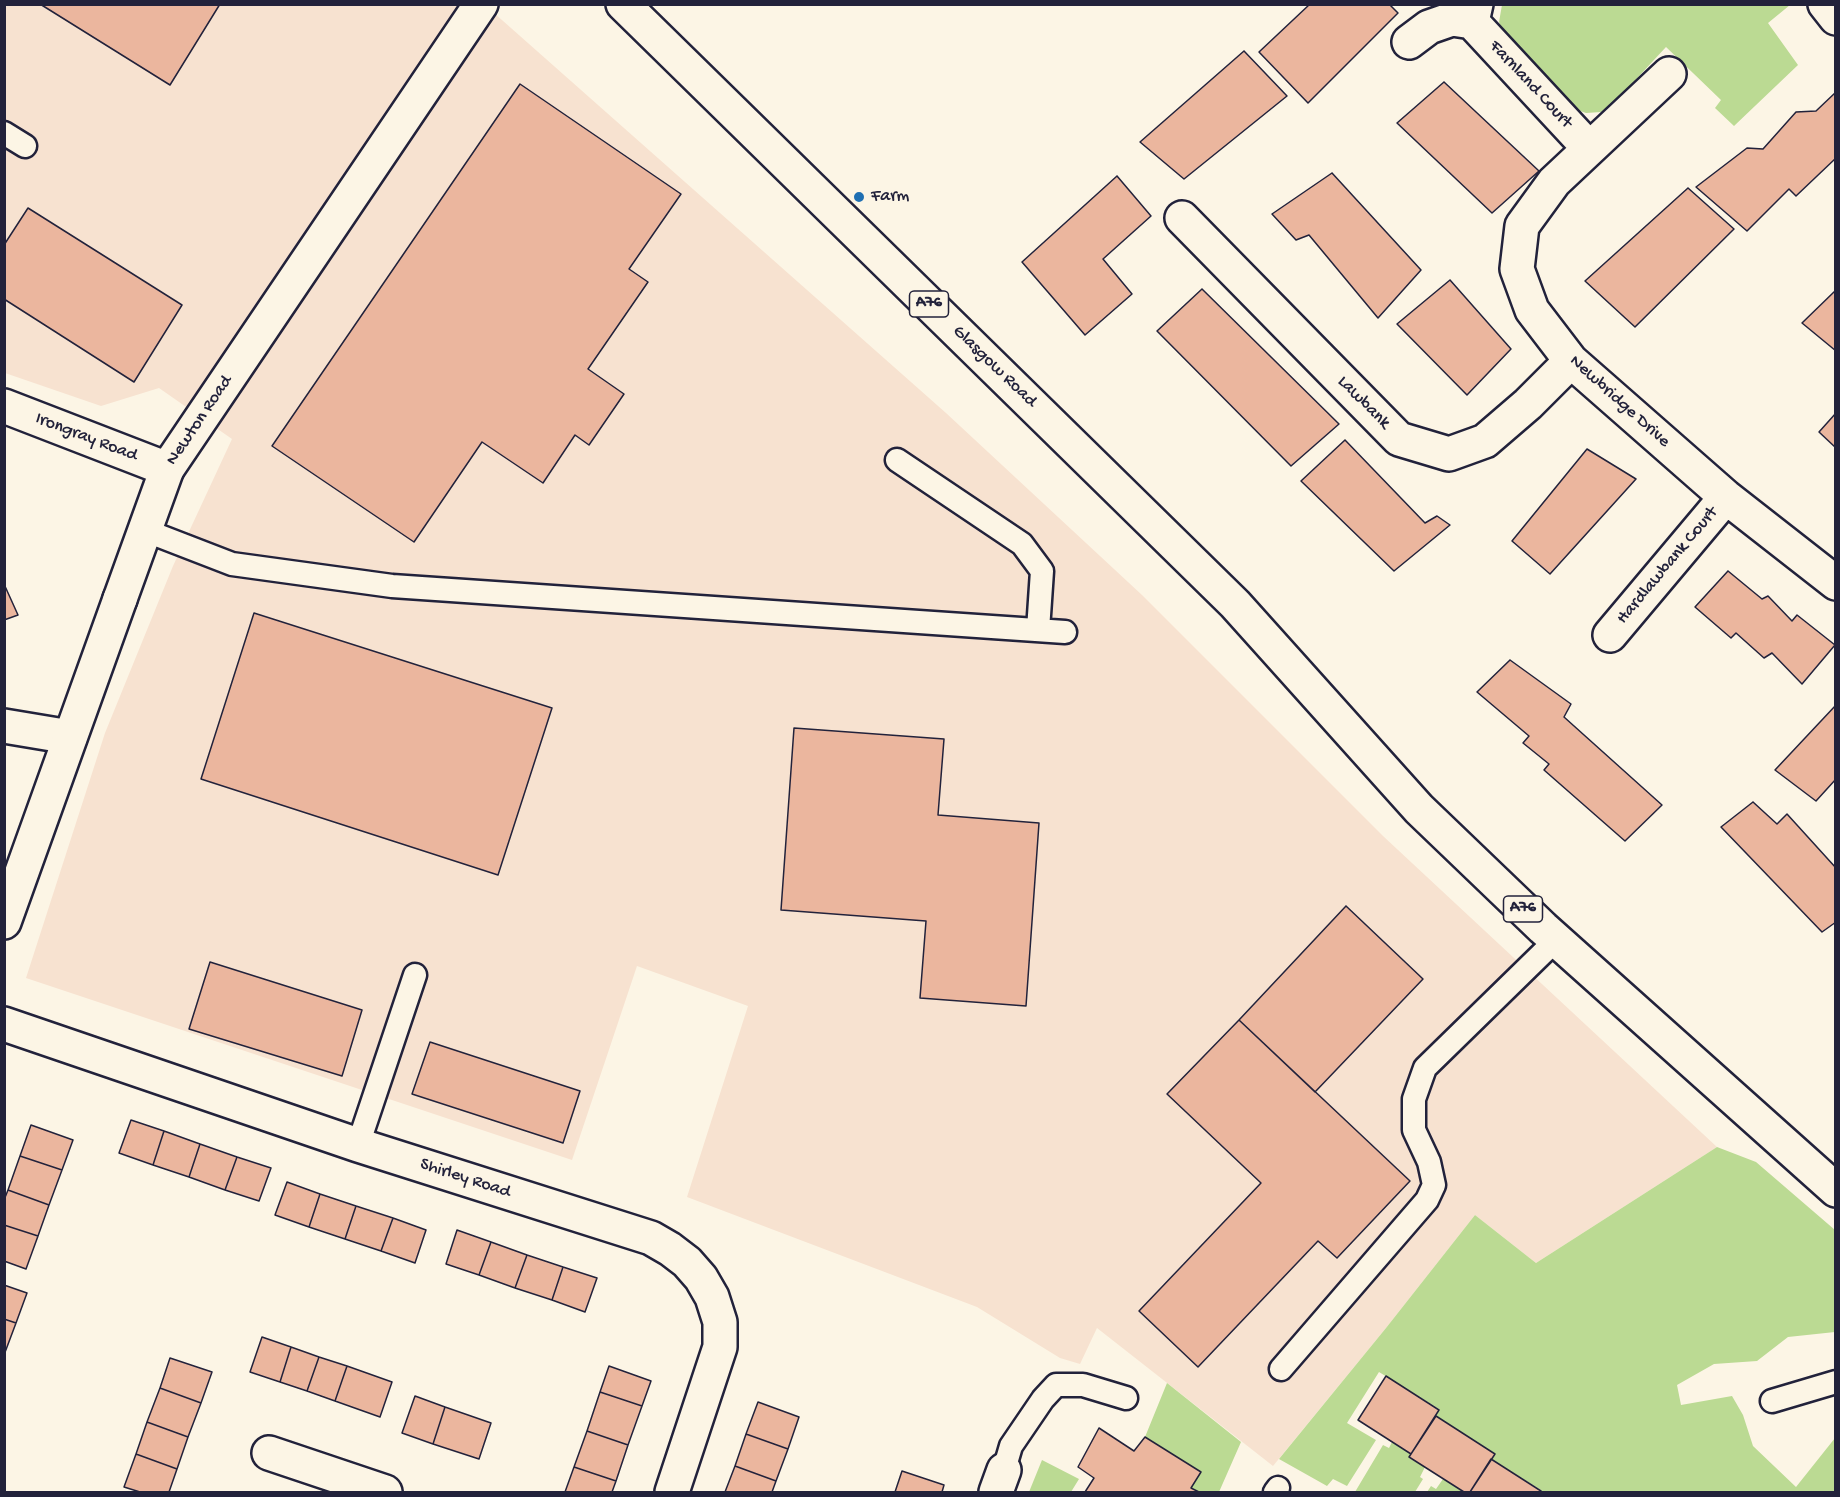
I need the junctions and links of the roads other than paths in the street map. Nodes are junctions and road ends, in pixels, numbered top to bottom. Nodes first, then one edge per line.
1 (482, 4) edge
2 (623, 4) edge
3 (1825, 4) edge
4 (1474, 13) edge
5 (1836, 18) edge
6 (1409, 42) dead end
7 (1669, 74) dead end
8 (4, 133) edge
9 (25, 146) dead end
10 (1589, 148) junction
11 (1182, 218) dead end
12 (1571, 361) junction
13 (4, 406) edge
14 (897, 460) dead end
15 (167, 469) junction
16 (1726, 497) junction
17 (144, 530) junction
18 (1836, 583) edge
19 (1038, 630) junction
20 (1065, 632) dead end
21 (1610, 635) dead end
22 (4, 726) edge
23 (69, 737) junction
24 (4, 922) edge
25 (1557, 939) junction
26 (415, 975) dead end
27 (4, 1024) edge
28 (358, 1145) junction
29 (1836, 1190) edge
30 (1281, 1369) dead end
31 (1836, 1382) edge
32 (1126, 1398) dead end
33 (1772, 1401) dead end
34 (269, 1453) dead end
35 (1000, 1481) edge
36 (385, 1492) edge
37 (672, 1492) edge

1 - 15 main road, Newton Road
2 - 25 main road, Glasgow Road / A76
3 - 5 main road
4 - 6 main road, Farnland Court
4 - 10 main road, Farnland Court
7 - 10 main road, Newbridge Drive
8 - 9 lane
10 - 12 main road, Newbridge Drive
11 - 12 main road, Lawbank
12 - 16 main road, Newbridge Drive
13 - 15 main road, Irongray Road
14 - 19 lane
15 - 17 main road, Newton Road
16 - 18 main road, Newbridge Drive
16 - 21 main road, Hardlawbank Court
17 - 19 lane
17 - 23 main road, Newton Road
19 - 20 lane
22 - 23 main road
23 - 24 main road, Newton Road
25 - 29 main road, A76
25 - 30 lane
26 - 28 lane
27 - 28 main road, Shirley Road
28 - 37 main road, Shirley Road
31 - 33 lane
32 - 35 lane
34 - 36 main road

